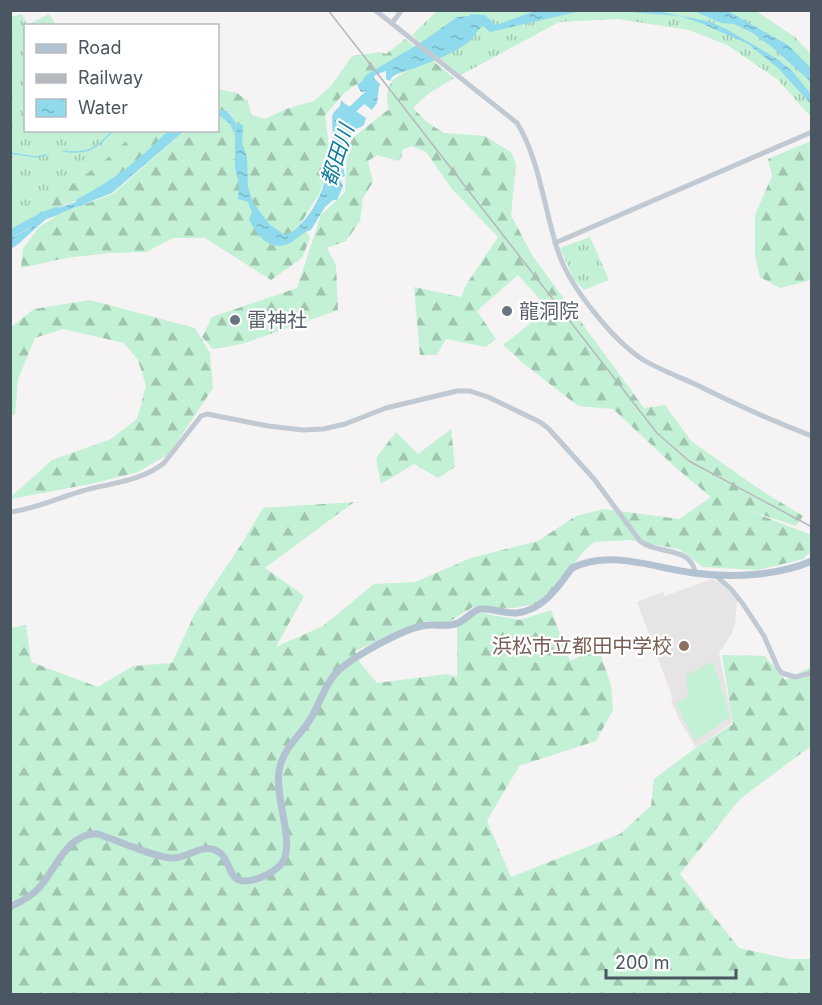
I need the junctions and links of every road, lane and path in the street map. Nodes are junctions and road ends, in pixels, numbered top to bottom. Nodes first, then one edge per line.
1 (375, 10) edge
2 (402, 10) edge
3 (392, 23) junction
4 (812, 132) edge
5 (555, 243) junction
6 (812, 436) edge
7 (10, 512) edge
8 (812, 561) edge
9 (695, 573) junction
10 (714, 574) junction
11 (812, 673) edge
12 (10, 907) edge

1 - 3 street
2 - 3 street
3 - 5 street
4 - 5 street
5 - 6 street
7 - 9 street
8 - 10 main road
9 - 10 main road
9 - 12 main road
10 - 11 street

